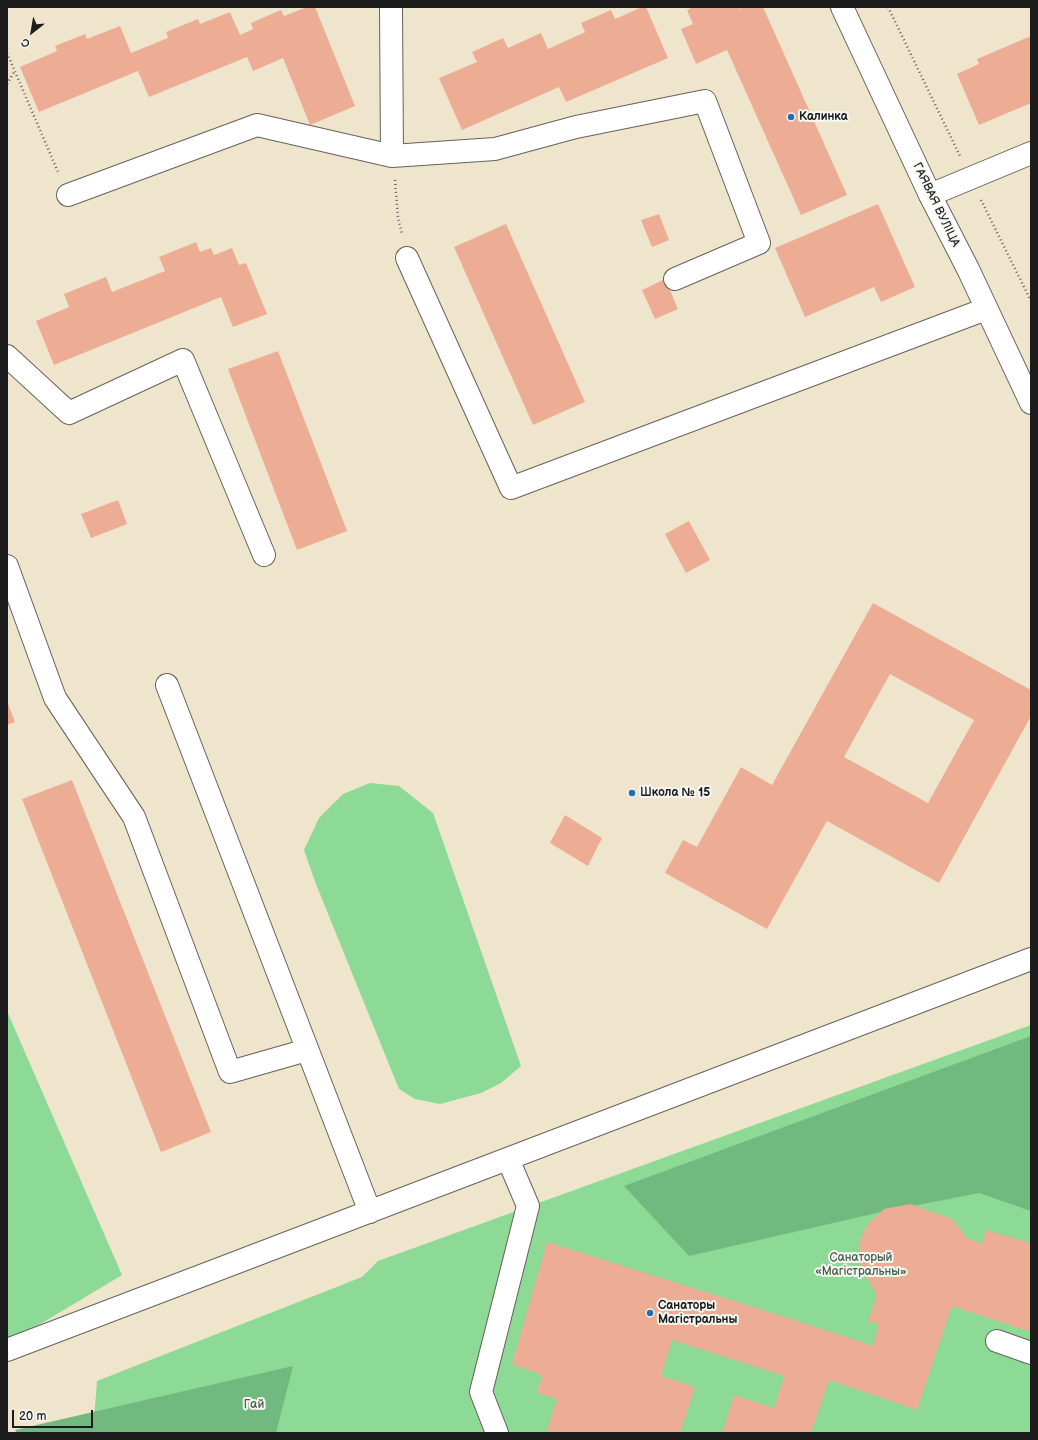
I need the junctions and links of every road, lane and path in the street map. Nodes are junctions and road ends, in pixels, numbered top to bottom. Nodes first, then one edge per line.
1 (391, 7) edge
2 (842, 7) edge
3 (7, 53) edge
4 (15, 71) junction
5 (7, 84) edge
6 (1031, 153) edge
7 (392, 156) junction
8 (68, 194) joint
9 (930, 195) junction
10 (407, 258) joint
11 (675, 279) dead end
12 (986, 308) junction
13 (7, 356) edge
14 (1031, 403) edge
15 (264, 555) dead end
16 (7, 566) edge
17 (167, 685) dead end
18 (1031, 959) edge
19 (307, 1050) junction
20 (508, 1159) junction
21 (370, 1212) junction
22 (997, 1341) dead end
23 (7, 1350) edge
24 (1031, 1353) edge
25 (497, 1433) edge

1 - 7 street
2 - 9 street, ГАЯВАЯ ВУЛІЦА
3 - 4 path
4 - 5 path
4 - 8 path
6 - 9 street
7 - 8 street
7 - 10 path
7 - 11 street
9 - 12 street, ГАЯВАЯ ВУЛІЦА
10 - 12 street
12 - 14 street, ГАЯВАЯ ВУЛІЦА
13 - 15 street
16 - 19 street
17 - 19 street
18 - 20 street
19 - 21 street
20 - 21 street
20 - 25 street
21 - 23 street
22 - 24 street

